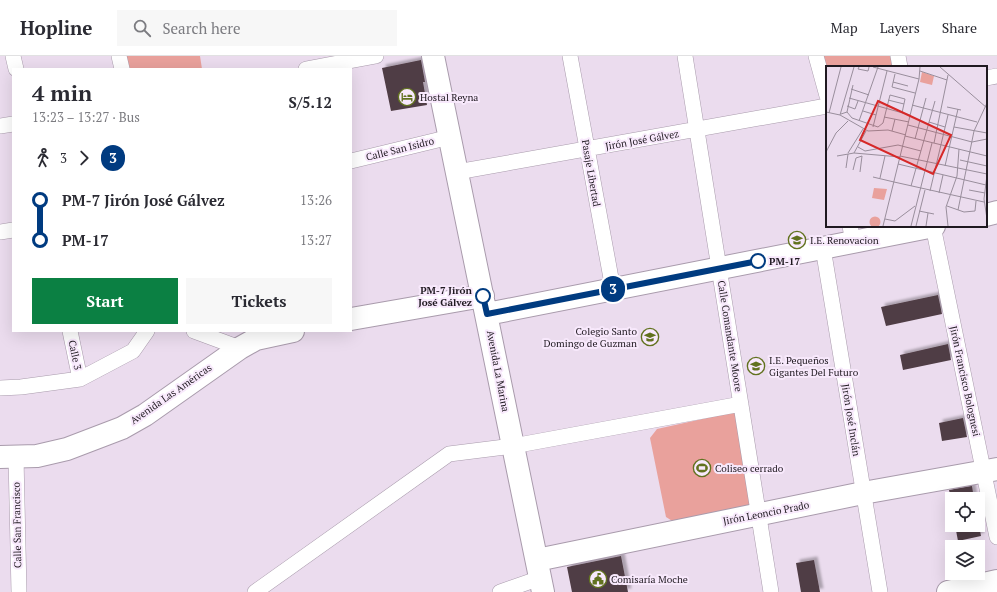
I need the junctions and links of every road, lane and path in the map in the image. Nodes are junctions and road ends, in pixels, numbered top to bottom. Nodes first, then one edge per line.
1 (14, 56) edge
2 (120, 56) edge
3 (376, 56) edge
4 (433, 56) edge
5 (570, 56) edge
6 (686, 56) edge
7 (816, 56) edge
8 (898, 56) edge
9 (326, 60) edge
10 (900, 66) edge
11 (16, 68) edge
12 (122, 68) edge
13 (308, 68) edge
14 (997, 76) edge
15 (987, 78) edge
16 (826, 92) edge
17 (826, 106) edge
18 (12, 124) edge
19 (0, 126) edge
20 (698, 130) junction
21 (450, 137) junction
22 (587, 150) junction
23 (352, 161) edge
24 (457, 172) junction
25 (997, 212) edge
26 (987, 215) edge
27 (923, 227) edge
28 (933, 227) edge
29 (12, 230) edge
30 (0, 232) edge
31 (852, 234) edge
32 (823, 248) junction
33 (720, 268) junction
34 (613, 289) junction
35 (485, 305) junction
36 (352, 319) edge
37 (70, 332) edge
38 (146, 332) edge
39 (197, 332) edge
40 (288, 332) edge
41 (240, 348) junction
42 (80, 379) junction
43 (0, 388) edge
44 (741, 404) junction
45 (514, 446) junction
46 (8, 457) edge
47 (991, 471) edge
48 (863, 493) junction
49 (758, 514) junction
50 (997, 537) edge
51 (540, 577) edge
52 (997, 581) edge
53 (19, 592) edge
54 (255, 592) edge
55 (500, 592) edge
56 (771, 592) edge
57 (880, 592) edge
58 (948, 592) edge

1 - 11 street
2 - 12 street
3 - 9 street
4 - 21 street, Avenida La Marina
5 - 22 street, Pasaje Libertad
6 - 20 street, Calle Comandante Moore
7 - 16 street
8 - 10 street
9 - 13 street
14 - 15 street
17 - 20 street, Jirón José Gálvez
18 - 19 street
20 - 22 street, Jirón José Gálvez
20 - 33 street, Calle Comandante Moore
21 - 23 street, Calle San Isidro
21 - 24 street, Avenida La Marina
22 - 24 street, Jirón José Gálvez
22 - 34 street, Pasaje Libertad
24 - 35 street, Avenida La Marina
25 - 26 street
27 - 31 street
28 - 47 street, Jirón Francisco Bolognesi
29 - 30 street
31 - 32 street
32 - 33 street
32 - 48 street, Jirón José Inclán
33 - 34 street
33 - 44 street, Calle Comandante Moore
34 - 35 street
35 - 36 street
35 - 45 street, Avenida La Marina
37 - 42 street, Calle 3
38 - 42 street
39 - 41 street
40 - 41 street, Avenida Las Américas
41 - 46 street, Avenida Las Américas
42 - 43 street
44 - 45 street
44 - 49 street, Calle Comandante Moore
45 - 51 street, Avenida La Marina
45 - 54 street
46 - 53 street, Calle San Francisco
47 - 48 street, Jirón Leoncio Prado
47 - 50 street, Jirón Francisco Bolognesi
48 - 49 street, Jirón Leoncio Prado
48 - 57 street, Jirón José Inclán
49 - 51 street, Jirón Leoncio Prado
49 - 56 street, Calle Comandante Moore
51 - 55 street, Jirón Leoncio Prado
52 - 58 street

